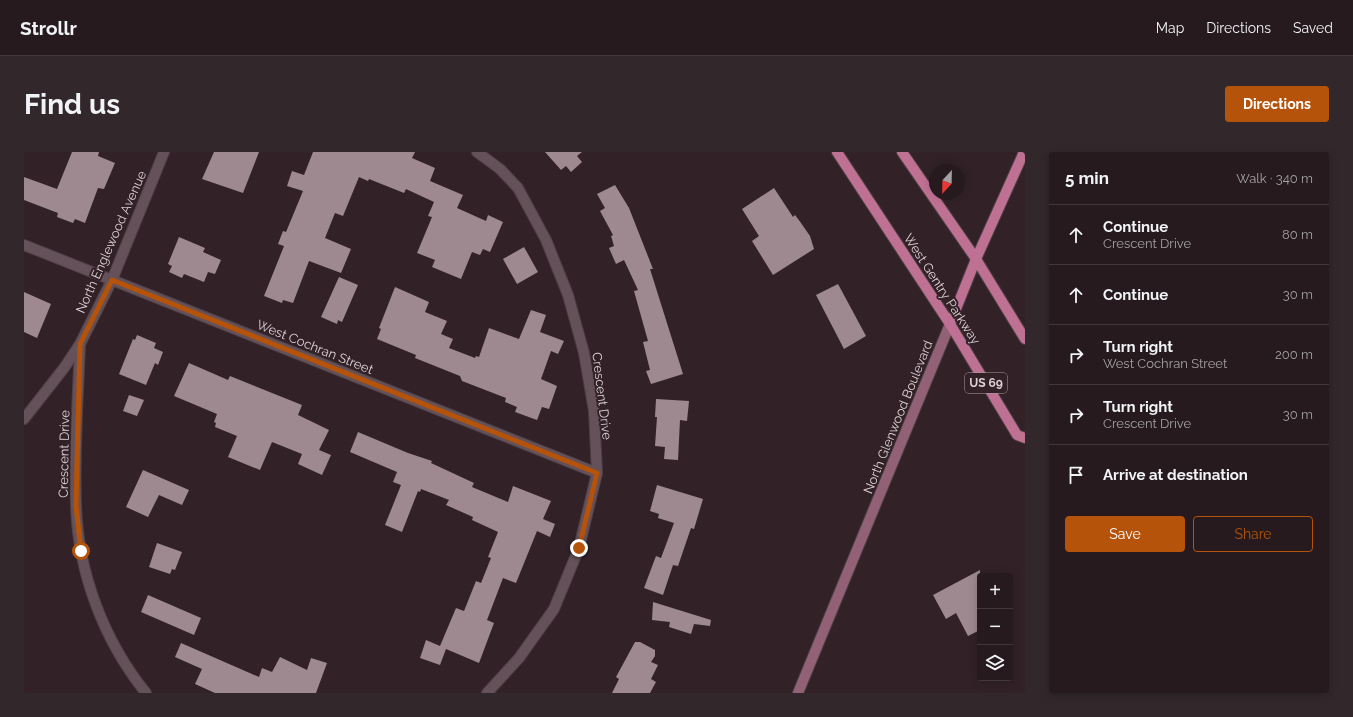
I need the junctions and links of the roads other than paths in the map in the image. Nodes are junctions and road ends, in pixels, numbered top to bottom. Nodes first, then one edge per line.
1 (164, 152) edge
2 (476, 152) edge
3 (836, 152) edge
4 (902, 152) edge
5 (1024, 152) edge
6 (24, 245) edge
7 (976, 259) junction
8 (112, 280) junction
9 (950, 324) junction
10 (1025, 339) edge
11 (80, 344) junction
12 (24, 418) edge
13 (1025, 438) edge
14 (597, 473) junction
15 (146, 693) edge
16 (487, 693) edge
17 (798, 693) edge

1 - 8 street, North Englewood Avenue
2 - 14 street, Crescent Drive
3 - 9 main road, West Gentry Parkway
4 - 7 main road
5 - 7 main road, North Glenwood Boulevard
6 - 8 street, West Cochran Street
7 - 9 main road, North Glenwood Boulevard
7 - 10 main road
8 - 11 street, North Englewood Avenue
8 - 14 street, West Cochran Street
9 - 13 main road, West Gentry Parkway / US 69
9 - 17 street, North Glenwood Boulevard
11 - 12 street, North Englewood Avenue
11 - 15 street, Crescent Drive
14 - 16 street, Crescent Drive

